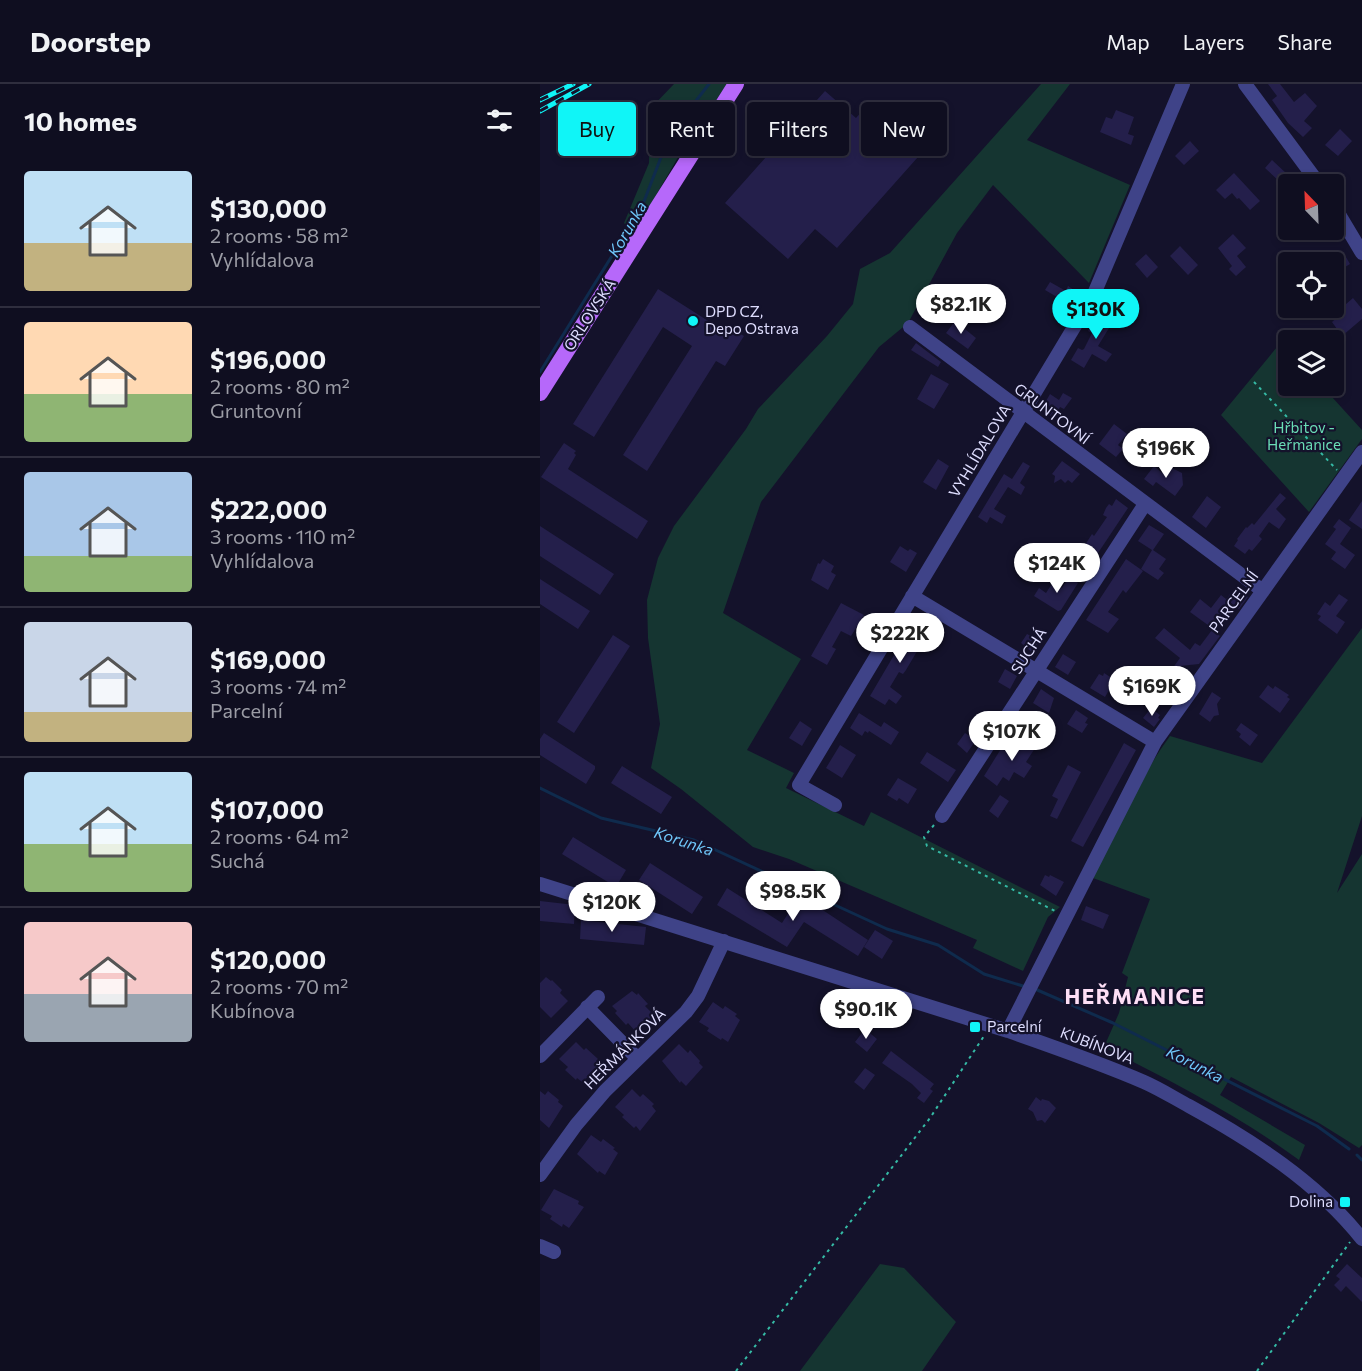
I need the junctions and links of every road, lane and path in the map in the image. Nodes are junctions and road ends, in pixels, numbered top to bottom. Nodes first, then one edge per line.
1 (736, 84) edge
2 (1183, 84) edge
3 (1245, 84) edge
4 (1312, 174) edge
5 (1344, 223) edge
6 (1362, 253) edge
7 (910, 327) dead end
8 (1254, 382) dead end
9 (540, 393) edge
10 (1023, 413) junction
11 (1362, 452) edge
12 (1344, 477) junction
13 (1145, 504) junction
14 (1263, 591) junction
15 (912, 596) junction
16 (1036, 670) junction
17 (1155, 742) junction
18 (835, 805) dead end
19 (942, 816) joint
20 (540, 884) edge
21 (1065, 917) junction
22 (724, 941) junction
23 (598, 997) dead end
24 (587, 1007) junction
25 (991, 1025) junction
26 (1008, 1031) junction
27 (540, 1056) edge
28 (637, 1058) junction
29 (545, 1156) edge
30 (540, 1175) edge
31 (1360, 1235) edge
32 (540, 1246) edge
33 (554, 1252) dead end
34 (736, 1371) edge
35 (1257, 1371) edge

1 - 9 main road, ORLOVSKÁ
2 - 10 street, VYHLÍDALOVA
3 - 4 street
5 - 6 street
7 - 10 street, GRUNTOVNÍ
8 - 12 path
10 - 13 street, GRUNTOVNÍ
10 - 15 street, VYHLÍDALOVA
11 - 12 street, PARCELNÍ
12 - 14 street, PARCELNÍ
13 - 14 street, GRUNTOVNÍ
13 - 16 street, SUCHÁ
14 - 17 street, PARCELNÍ
15 - 16 street
15 - 18 street, VYHLÍDALOVA
16 - 17 street
16 - 19 street, SUCHÁ
17 - 21 street, PARCELNÍ
19 - 21 path
20 - 22 street, KUBÍNOVA
21 - 26 street, PARCELNÍ
22 - 25 street, KUBÍNOVA
22 - 28 street, HEŘMÁNKOVÁ
23 - 24 street
24 - 27 street
24 - 28 street
25 - 26 street, KUBÍNOVA
25 - 34 path
26 - 31 street, KUBÍNOVA
28 - 29 street, HEŘMÁNKOVÁ
29 - 30 street, HEŘMÁNKOVÁ
31 - 35 path
32 - 33 street

